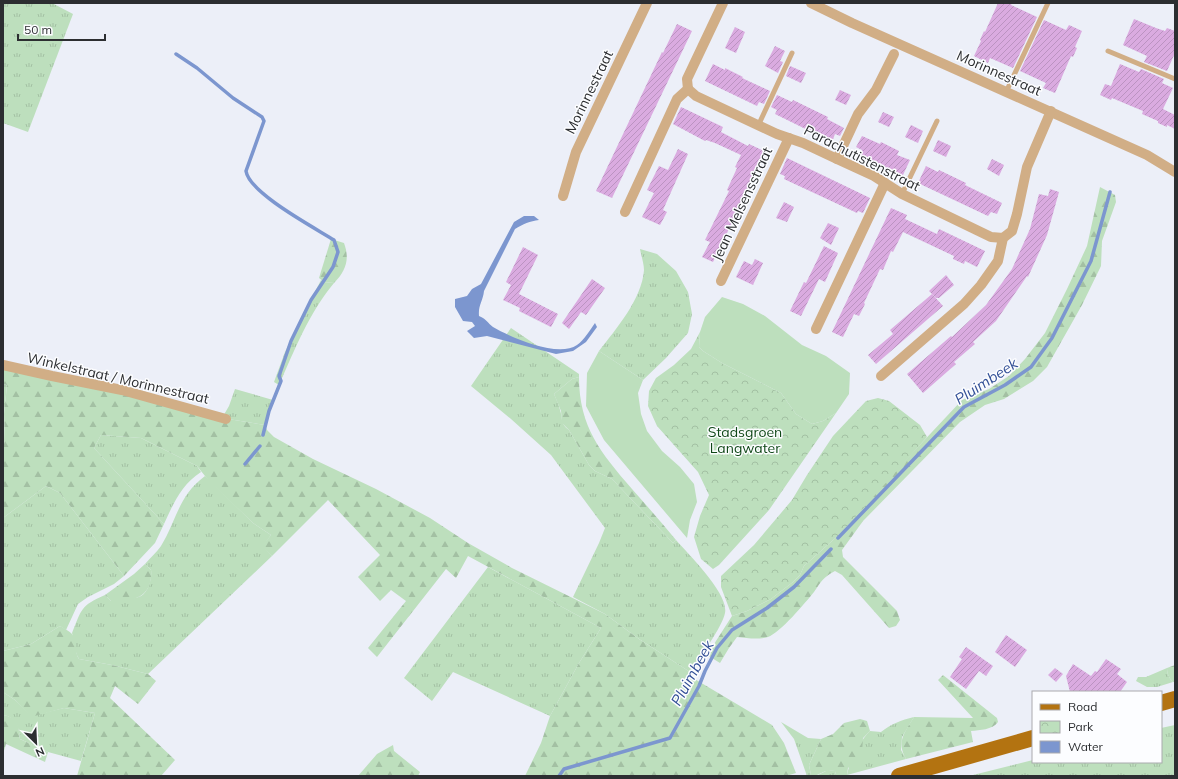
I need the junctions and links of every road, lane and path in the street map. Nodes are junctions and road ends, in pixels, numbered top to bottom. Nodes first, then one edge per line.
1 (647, 3) edge
2 (723, 3) edge
3 (811, 3) edge
4 (1048, 3) edge
5 (1108, 50) dead end
6 (792, 53) dead end
7 (894, 54) dead end
8 (1175, 79) edge
9 (688, 89) junction
10 (1006, 92) junction
11 (1051, 112) junction
12 (937, 121) dead end
13 (758, 126) junction
14 (789, 138) junction
15 (837, 159) junction
16 (1175, 172) edge
17 (885, 183) junction
18 (902, 194) junction
19 (563, 196) dead end
20 (625, 212) dead end
21 (1003, 238) junction
22 (721, 281) dead end
23 (816, 329) dead end
24 (3, 365) edge
25 (881, 376) dead end
26 (226, 419) dead end
27 (1175, 699) edge
28 (1162, 703) edge
29 (1032, 738) edge
30 (899, 776) edge

1 - 19 street, Morinnestraat
2 - 9 street
3 - 10 street, Morinnestraat
4 - 10 lane
5 - 8 lane
6 - 13 lane
7 - 15 street
9 - 13 street, Parachutistenstraat
9 - 20 street
10 - 11 street, Morinnestraat
11 - 16 street, Morinnestraat
11 - 21 street
12 - 18 lane
13 - 14 street, Parachutistenstraat
14 - 15 street, Parachutistenstraat
14 - 22 street, Jean Melsensstraat
15 - 17 street, Parachutistenstraat
17 - 18 street, Parachutistenstraat
17 - 23 street
18 - 21 street, Parachutistenstraat
21 - 25 street
24 - 26 street, Winkelstraat / Morinnestraat
27 - 28 main road
29 - 30 main road

